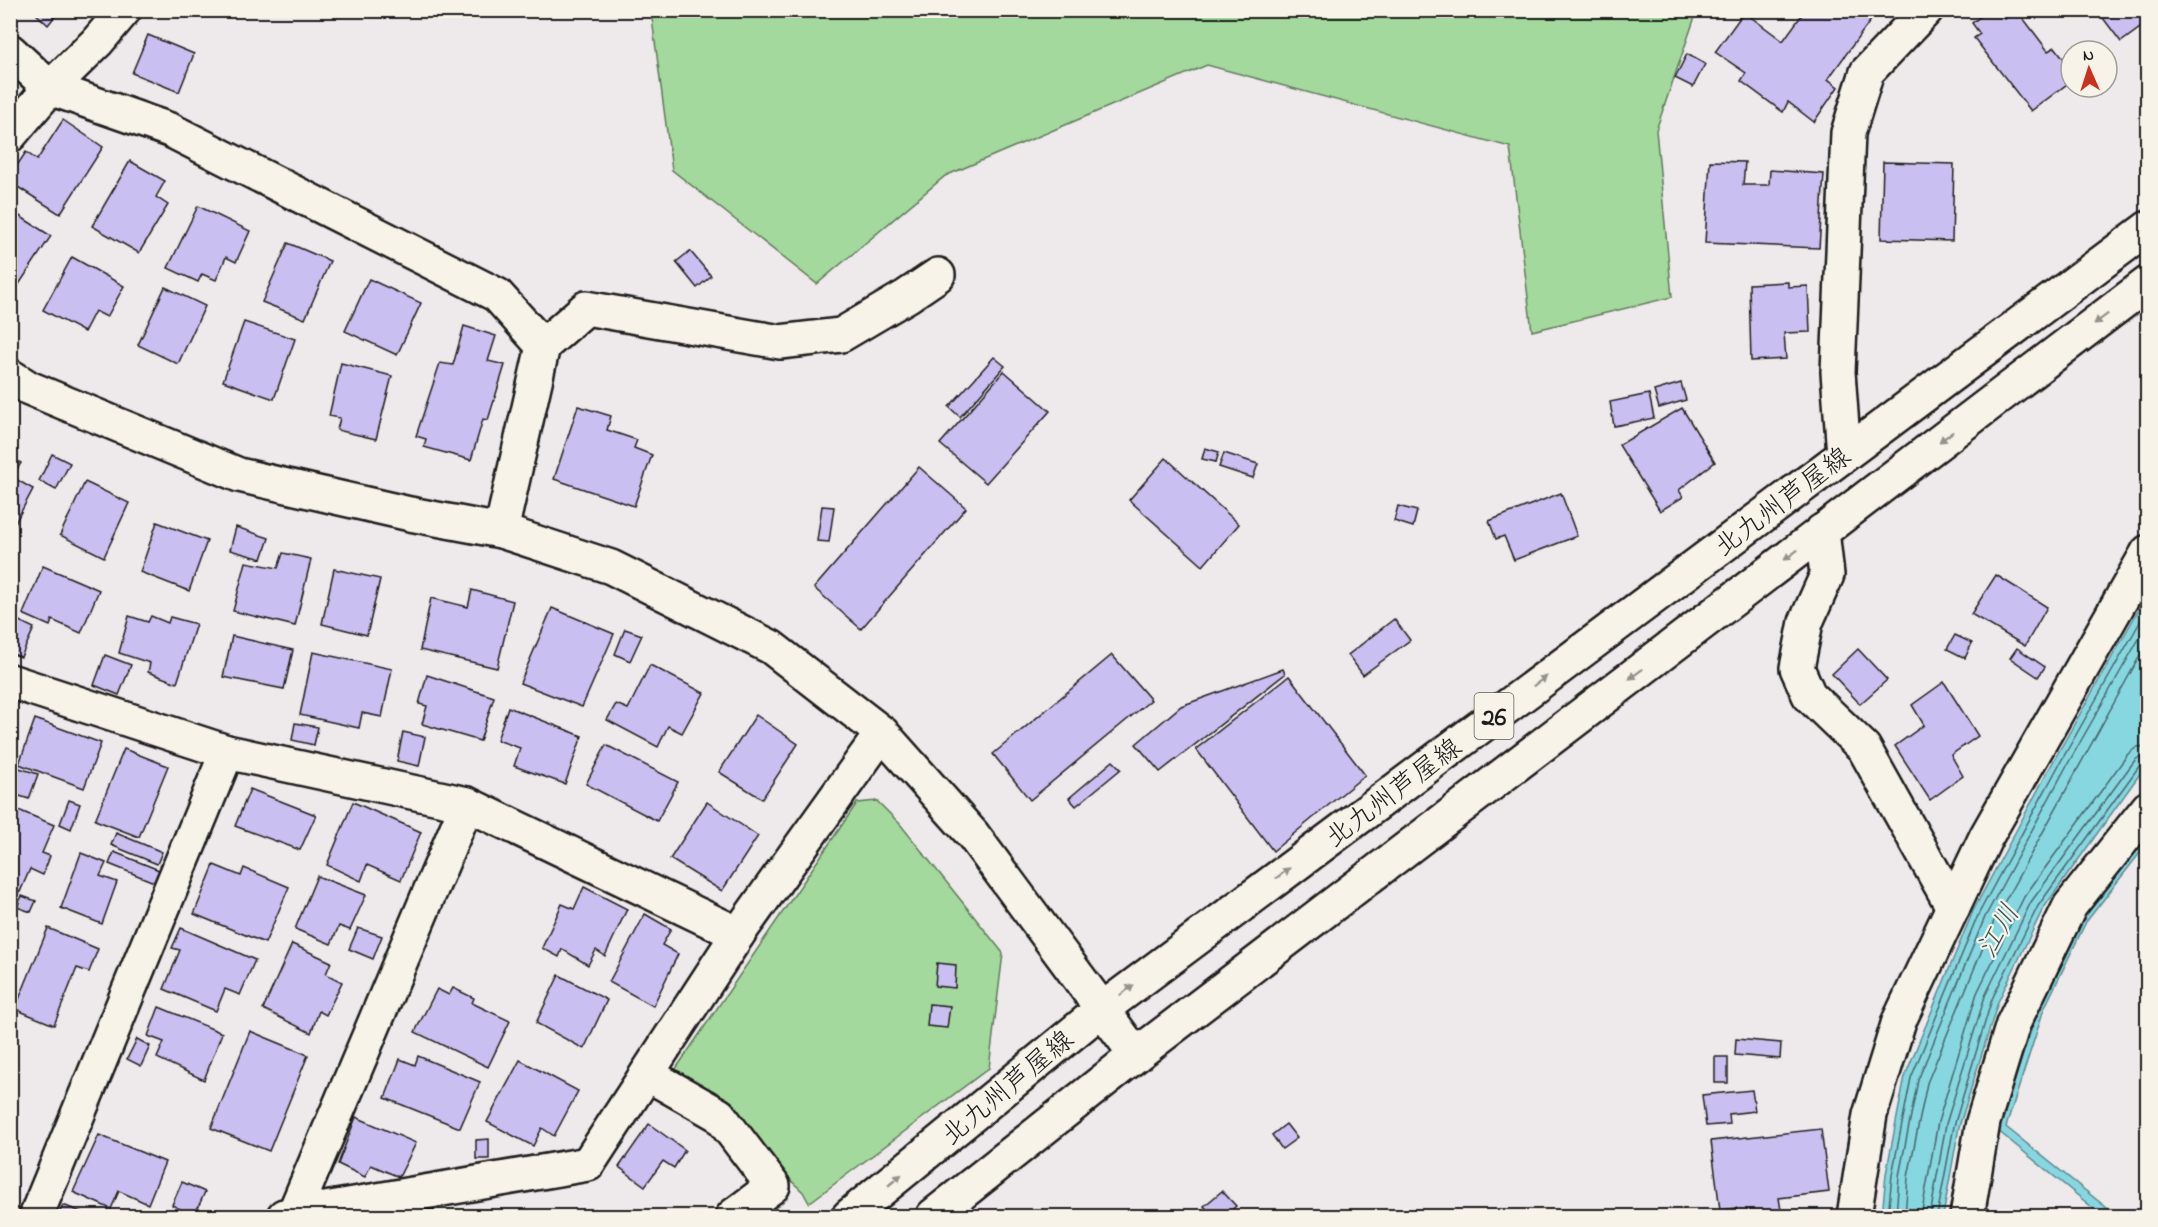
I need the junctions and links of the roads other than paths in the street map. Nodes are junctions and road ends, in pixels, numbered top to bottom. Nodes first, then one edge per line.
1 (124, 10) edge
2 (1926, 10) edge
3 (10, 51) edge
4 (50, 88) junction
5 (10, 135) edge
6 (2148, 228) edge
7 (938, 275) dead end
8 (2148, 283) edge
9 (543, 346) junction
10 (10, 376) edge
11 (1844, 455) junction
12 (501, 531) junction
13 (1822, 531) junction
14 (2148, 552) edge
15 (10, 681) edge
16 (882, 733) junction
17 (227, 752) junction
18 (467, 804) junction
19 (2148, 808) edge
20 (1953, 907) junction
21 (738, 934) junction
22 (1101, 1010) junction
23 (1136, 1055) junction
24 (646, 1074) junction
25 (851, 1214) edge
26 (289, 1215) edge
27 (36, 1216) edge
28 (733, 1216) edge
29 (933, 1216) edge
30 (1854, 1216) edge
31 (1966, 1216) edge

1 - 4 street
2 - 11 street
3 - 4 street
4 - 5 street
4 - 9 street
6 - 11 street, 北九州芦屋線 / 26
7 - 9 street
8 -> 13 street, 北九州芦屋線 / 26
9 - 12 street
10 - 12 street
22 -> 11 street, 北九州芦屋線 / 26
12 - 16 street
13 - 20 street
13 -> 23 street, 北九州芦屋線 / 26
14 - 20 street
15 - 17 street
16 - 21 street
16 - 22 street
17 - 18 street
17 - 27 street
18 - 21 street
18 - 26 street
19 - 31 street
20 - 30 street
21 - 24 street
22 - 23 street
25 -> 22 street, 北九州芦屋線 / 26
23 - 29 street, 北九州芦屋線 / 26
24 - 26 street
24 - 28 street

